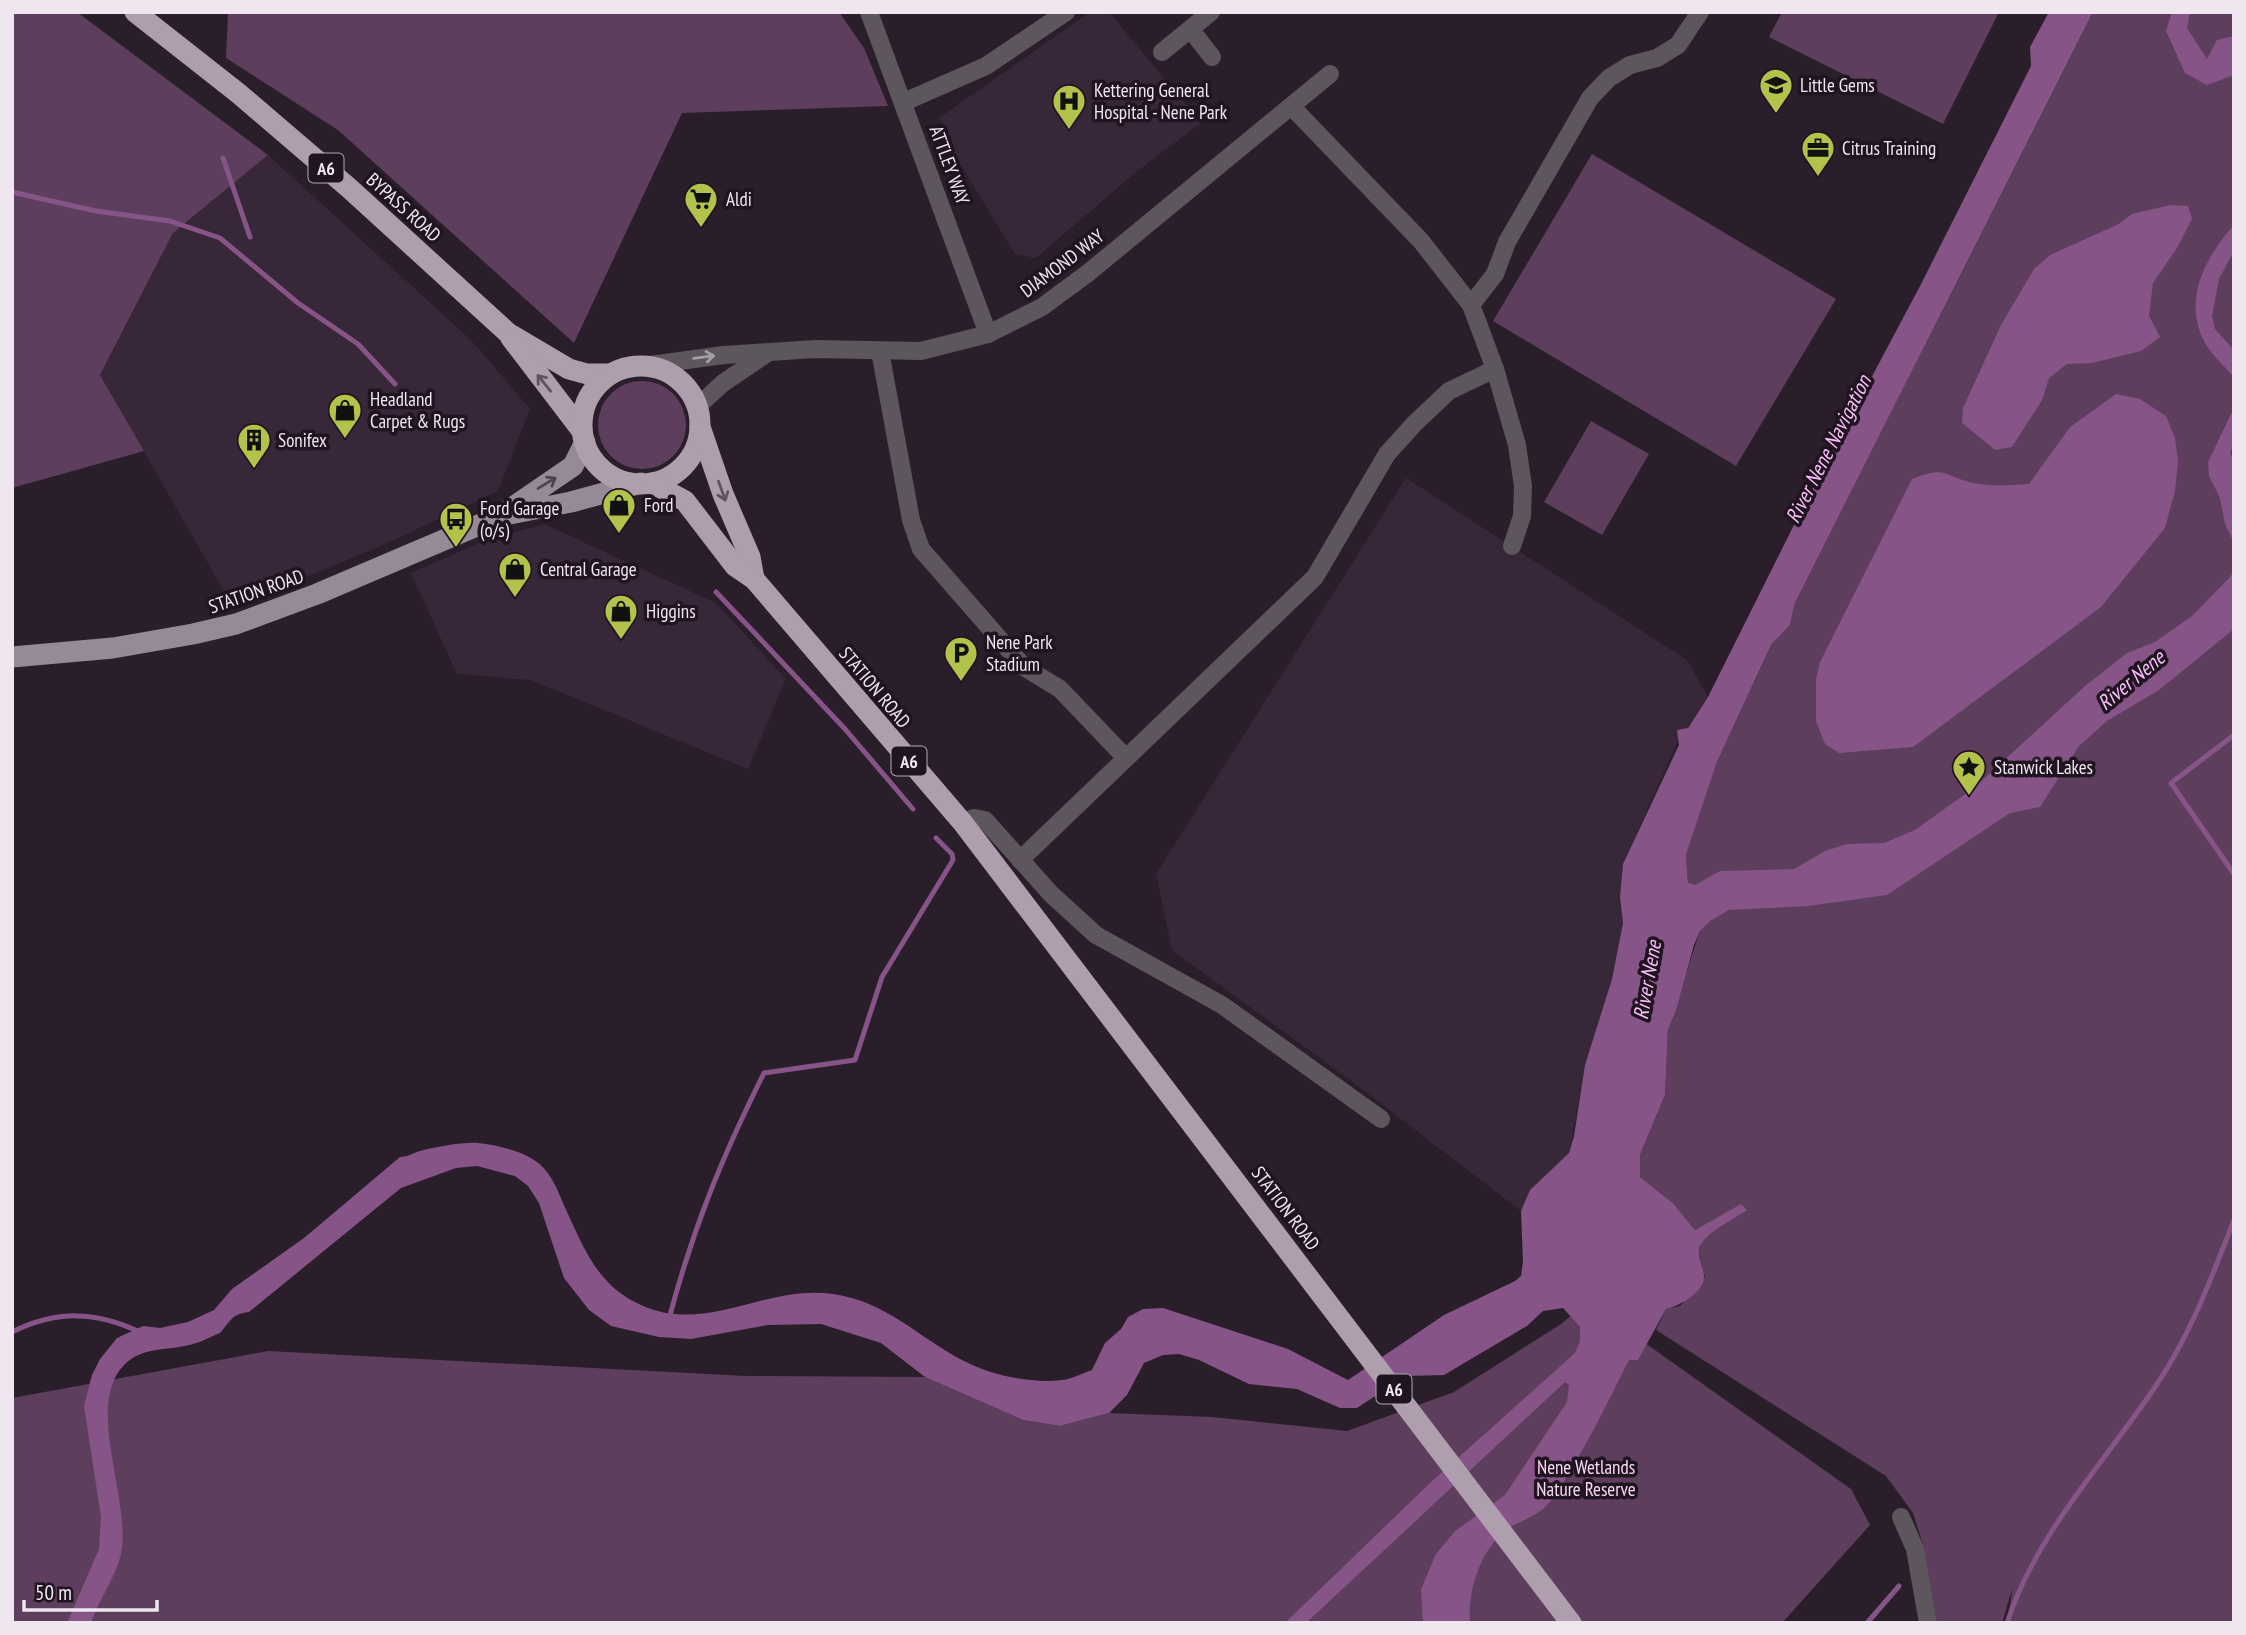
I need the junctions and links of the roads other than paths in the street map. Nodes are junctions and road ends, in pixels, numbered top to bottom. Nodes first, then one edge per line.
1 (135, 12) edge
2 (869, 12) edge
3 (1066, 12) edge
4 (1211, 12) edge
5 (1700, 12) edge
6 (1191, 30) junction
7 (1162, 52) dead end
8 (1212, 57) dead end
9 (1330, 74) dead end
10 (904, 102) junction
11 (1292, 106) junction
12 (1471, 304) junction
13 (508, 333) junction
14 (988, 334) junction
15 (880, 351) junction
16 (766, 354) junction
17 (643, 366) junction
18 (1495, 369) junction
19 (610, 374) junction
20 (699, 417) junction
21 (583, 436) junction
22 (646, 483) junction
23 (500, 516) junction
24 (1512, 546) dead end
25 (754, 579) junction
26 (12, 657) edge
27 (1125, 757) junction
28 (963, 823) junction
29 (1020, 860) junction
30 (1381, 1119) dead end
31 (1901, 1517) dead end
32 (1570, 1623) edge
33 (1928, 1623) edge

1 - 13 highway, BYPASS ROAD / A6
2 - 10 street, ATTLEY WAY
3 - 10 street
4 - 6 street
5 - 12 street
6 - 7 street
6 - 8 street
9 - 11 street, DIAMOND WAY
10 - 14 street, ATTLEY WAY
11 - 12 street
11 - 14 street, DIAMOND WAY
12 - 18 street
13 - 19 highway, BYPASS ROAD / A6
21 -> 13 highway, BYPASS ROAD / A6
14 - 15 street, DIAMOND WAY
15 - 16 street, DIAMOND WAY
15 - 27 street
17 -> 16 street, DIAMOND WAY
16 - 20 street, DIAMOND WAY
17 - 19 highway
17 - 20 highway
18 - 24 street
18 - 27 street
19 - 21 highway
20 - 22 highway
20 -> 25 highway, STATION ROAD / A6
21 - 22 highway
23 -> 21 main road, STATION ROAD
22 - 23 main road, STATION ROAD
22 - 25 highway, STATION ROAD / A6
23 - 26 main road, STATION ROAD
25 - 28 highway, STATION ROAD / A6
27 - 29 street
28 - 29 street
28 - 32 highway, STATION ROAD / A6
29 - 30 street
31 - 33 street

